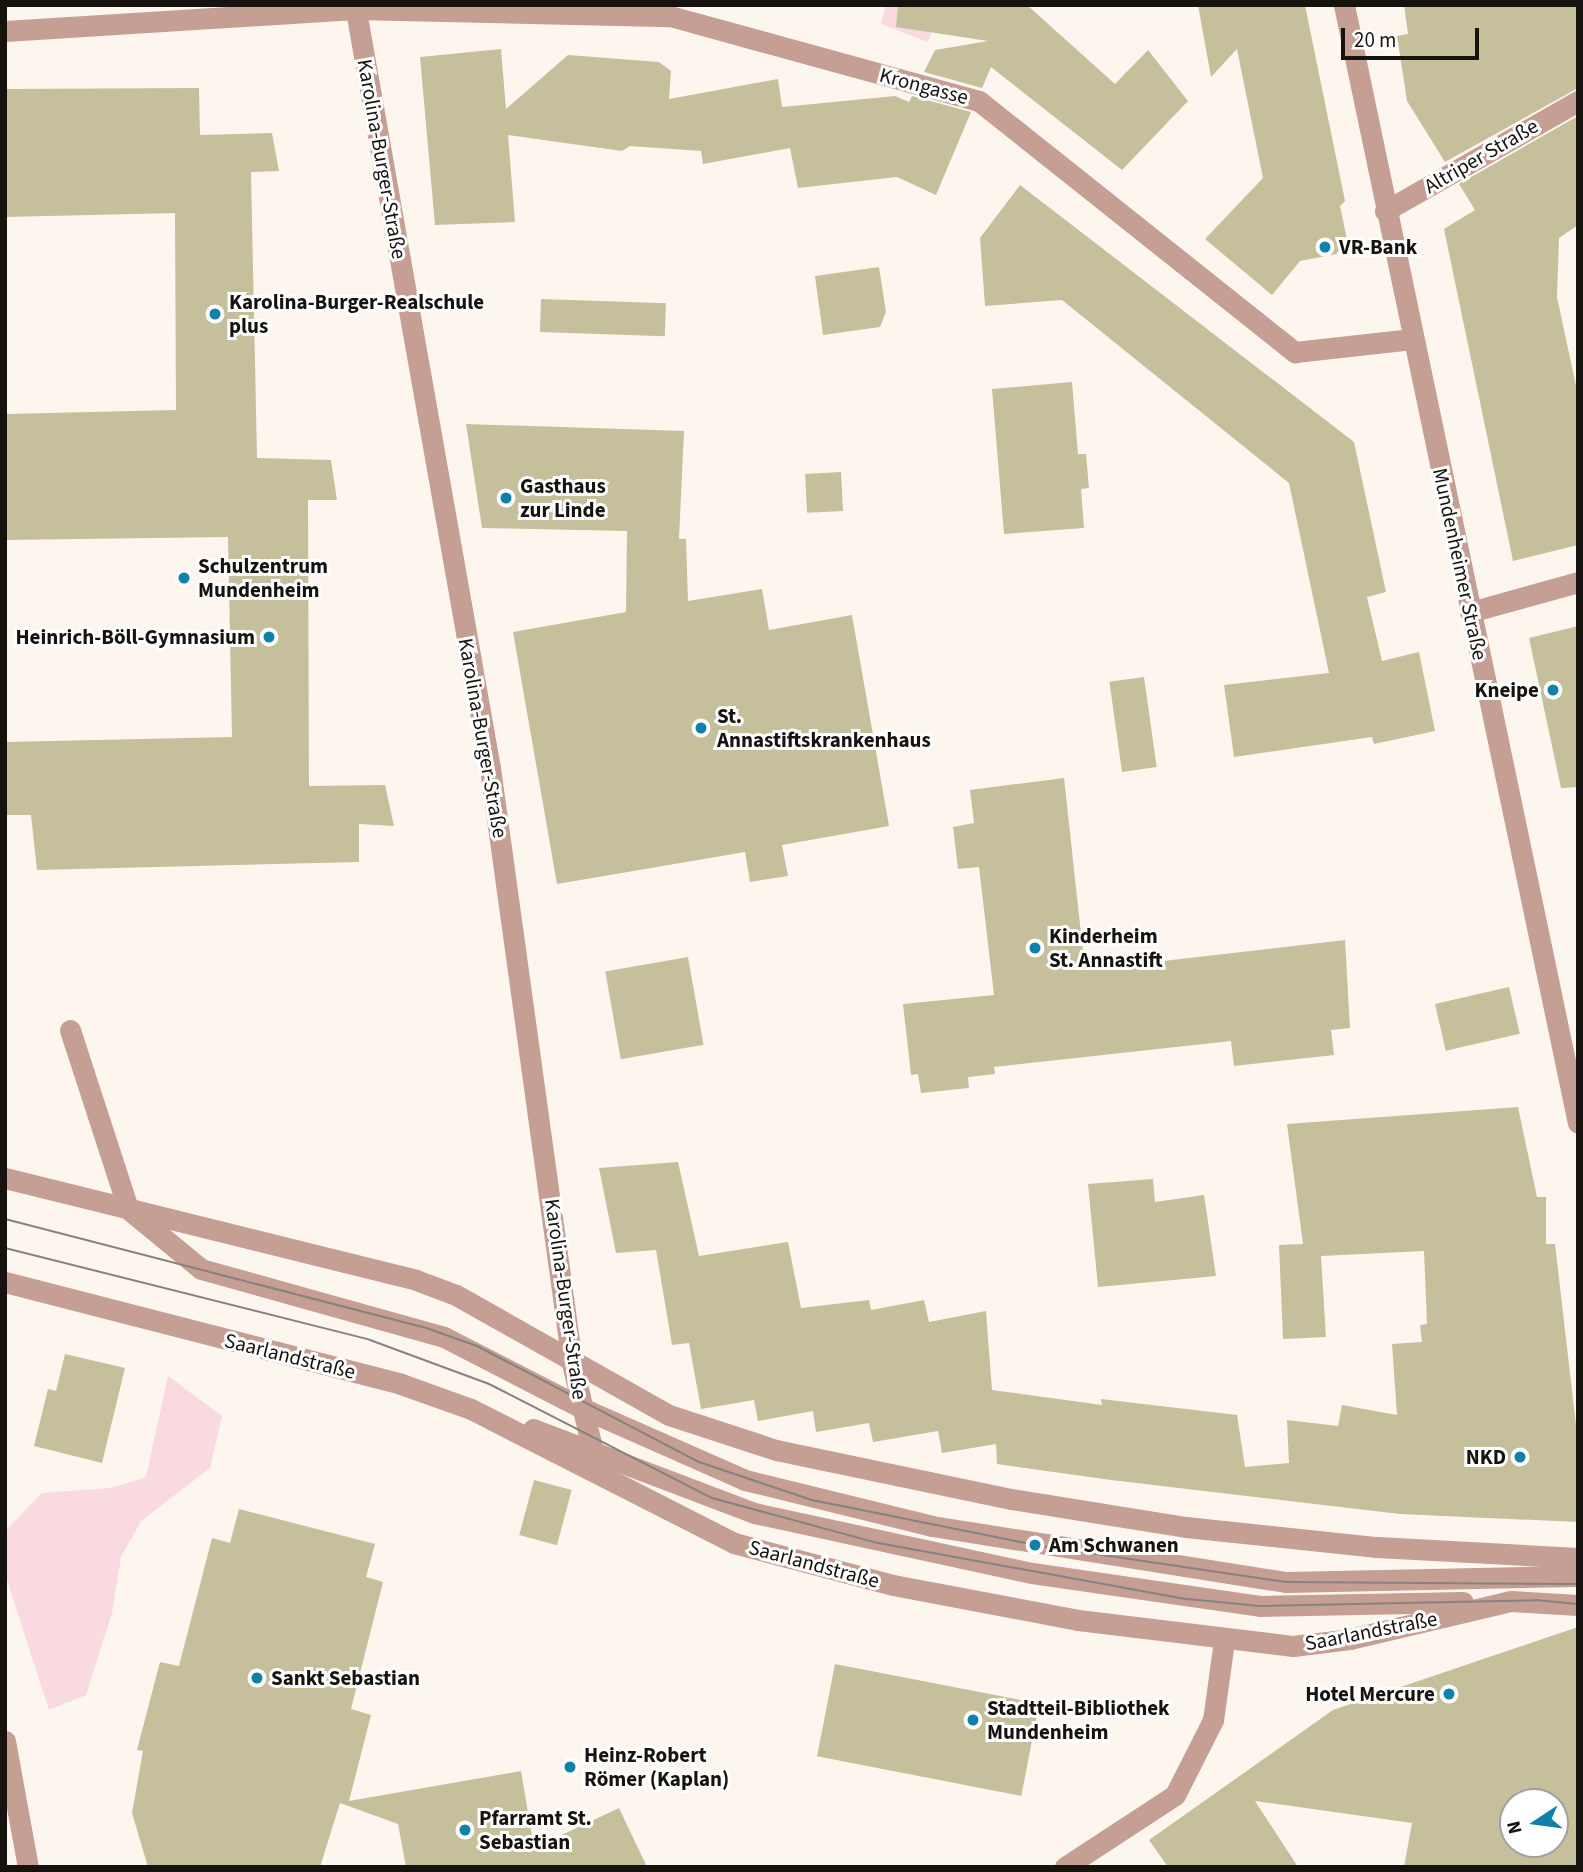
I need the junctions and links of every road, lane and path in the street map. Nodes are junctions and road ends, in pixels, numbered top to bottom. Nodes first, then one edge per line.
1 (1344, 5) edge
2 (355, 7) edge
3 (670, 11) edge
4 (5, 31) edge
5 (1578, 101) edge
6 (1385, 211) junction
7 (1412, 339) junction
8 (1578, 582) edge
9 (1469, 612) junction
10 (69, 1030) dead end
11 (1578, 1122) edge
12 (5, 1178) edge
13 (128, 1209) junction
14 (5, 1282) edge
15 (572, 1363) junction
16 (582, 1408) junction
17 (471, 1409) junction
18 (592, 1447) junction
19 (598, 1473) junction
20 (1578, 1558) edge
21 (1578, 1576) edge
22 (1511, 1601) junction
23 (1578, 1605) edge
24 (1224, 1641) junction
25 (5, 1741) edge
26 (28, 1867) edge
27 (1065, 1867) edge

1 - 6 street, Mundenheimer Straße
2 - 3 street, Krongasse
2 - 4 street, Krongasse
2 - 15 street, Karolina-Burger-Straße
3 - 7 street, Krongasse
5 - 6 street, Altriper Straße
6 - 7 street, Mundenheimer Straße
7 - 9 street, Mundenheimer Straße
8 - 9 street
9 - 11 street, Mundenheimer Straße
10 - 13 street
12 - 13 street
13 - 15 street
13 - 16 street
14 - 17 street, Saarlandstraße
15 - 16 street, Karolina-Burger-Straße
15 - 20 street
16 - 18 street, Karolina-Burger-Straße
16 - 21 street
17 - 18 street
17 - 19 street, Saarlandstraße
18 - 19 street, Karolina-Burger-Straße
18 - 22 street
19 - 24 street, Saarlandstraße
22 - 23 street, Saarlandstraße
22 - 24 street, Saarlandstraße
24 - 27 street
25 - 26 street

